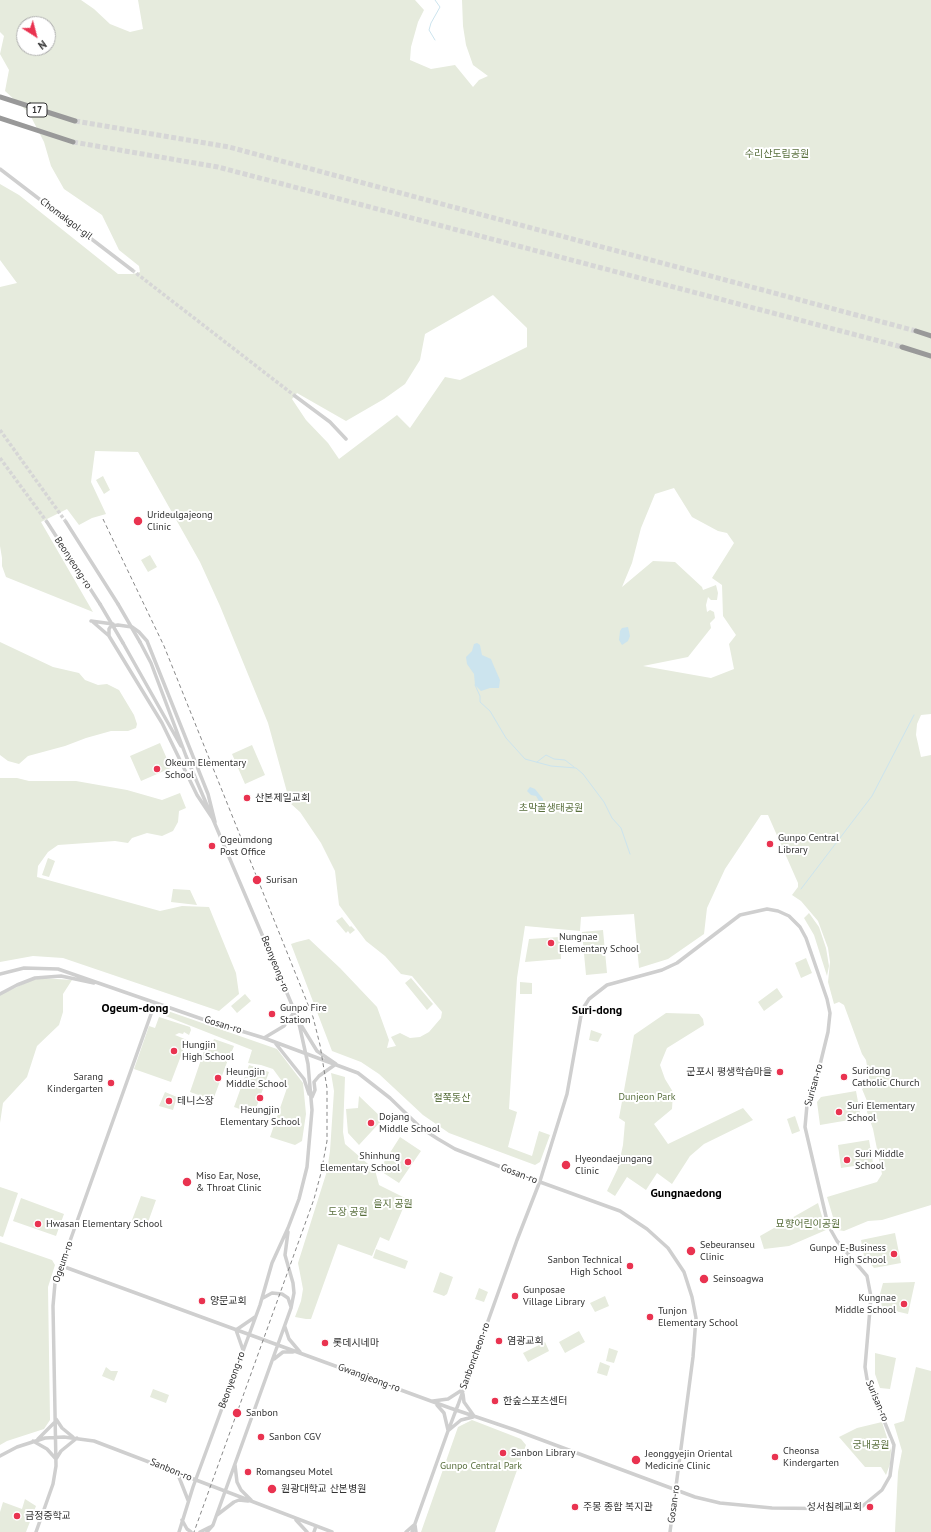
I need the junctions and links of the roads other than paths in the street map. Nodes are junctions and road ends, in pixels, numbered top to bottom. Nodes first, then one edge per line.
1 (0, 97) edge
2 (0, 118) edge
3 (75, 122) tunnel mouth
4 (73, 142) tunnel mouth
5 (0, 169) edge
6 (132, 270) tunnel mouth
7 (916, 332) tunnel mouth
8 (931, 336) edge
9 (902, 347) tunnel mouth
10 (931, 356) edge
11 (295, 396) tunnel mouth
12 (346, 439) dead end
13 (47, 522) tunnel mouth
14 (66, 522) tunnel mouth
15 (118, 625) junction
16 (109, 636) junction
17 (186, 756) junction
18 (215, 822) junction
19 (0, 974) edge
20 (104, 986) junction
21 (0, 994) edge
22 (155, 1003) junction
23 (294, 1011) junction
24 (298, 1018) junction
25 (264, 1038) junction
26 (274, 1042) junction
27 (306, 1053) junction
28 (336, 1064) junction
29 (311, 1099) junction
30 (540, 1182) junction
31 (288, 1228) junction
32 (62, 1266) junction
33 (262, 1299) junction
34 (292, 1308) junction
35 (256, 1317) junction
36 (285, 1326) junction
37 (236, 1330) junction
38 (249, 1335) junction
39 (278, 1345) junction
40 (243, 1350) junction
41 (301, 1353) junction
42 (271, 1363) junction
43 (463, 1390) junction
44 (431, 1401) junction
45 (456, 1410) junction
46 (475, 1417) junction
47 (55, 1420) junction
48 (448, 1431) junction
49 (56, 1437) junction
50 (76, 1438) junction
51 (35, 1441) junction
52 (0, 1456) edge
53 (56, 1460) junction
54 (236, 1462) junction
55 (177, 1472) junction
56 (196, 1480) junction
57 (225, 1491) junction
58 (676, 1491) junction
59 (188, 1500) junction
60 (253, 1502) junction
61 (216, 1517) junction
62 (293, 1518) junction
63 (182, 1519) junction
64 (414, 1524) junction
65 (212, 1525) junction
66 (316, 1526) junction
67 (36, 1532) edge
68 (179, 1532) edge
69 (191, 1532) edge
70 (200, 1532) edge
71 (207, 1532) edge
72 (307, 1532) edge
73 (314, 1532) edge
74 (332, 1532) edge
75 (406, 1532) edge
76 (412, 1532) edge
77 (416, 1532) edge
78 (670, 1532) edge

1 - 3 highway, 17
2 - 4 highway, 17
5 - 6 street, Chomakgol-gil
7 - 8 highway
9 - 10 highway
11 - 12 street
13 - 17 street, Beonyeong-ro, bridge
14 - 17 street, Beonyeong-ro, bridge
15 - 16 street
15 - 16 street
15 - 18 street
16 - 18 street
17 - 18 street, Beonyeong-ro
18 - 23 street, Beonyeong-ro
19 - 20 street, Gosan-ro
20 - 21 street, Gosan-ro
20 - 22 street, Gosan-ro
22 - 25 street, Gosan-ro
22 - 32 street, Ogeum-ro
23 - 24 street, Beonyeong-ro
23 - 25 street
24 - 27 street, Beonyeong-ro
24 - 28 street
25 - 26 street, Gosan-ro
26 - 27 street, Gosan-ro
26 - 29 street
27 - 28 street, Gosan-ro
27 - 29 street, Beonyeong-ro
28 - 29 street
28 - 30 street, Gosan-ro
29 - 31 street, Beonyeong-ro
30 - 43 street, Sanboncheon-ro
30 - 58 street, Gosan-ro
30 - 58 street, Surisan-ro
31 - 33 street, Beonyeong-ro
31 - 34 street, Beonyeong-ro
32 - 37 street, Gwangjeong-ro
32 - 47 street, Ogeum-ro
33 - 34 street
33 - 35 street, Beonyeong-ro
34 - 36 street, Beonyeong-ro
35 - 37 street
35 - 38 street, Beonyeong-ro
36 - 39 street, Beonyeong-ro
36 - 41 street
37 - 38 street, Gwangjeong-ro
37 - 40 street
38 - 39 street, Gwangjeong-ro
38 - 40 street, Beonyeong-ro
39 - 41 street, Gwangjeong-ro
39 - 42 street, Beonyeong-ro
40 - 56 street, Beonyeong-ro
41 - 42 street
41 - 44 street, Gwangjeong-ro
42 - 54 street, Beonyeong-ro
43 - 44 street
43 - 45 street, Sanboncheon-ro
43 - 46 street
44 - 45 street, Gwangjeong-ro
44 - 48 street
45 - 46 street, Gwangjeong-ro
45 - 48 street, Sanboncheon-ro
46 - 48 street
46 - 58 street, Gwangjeong-ro
47 - 49 street, Ogeum-ro
47 - 50 street
47 - 51 street
48 - 64 street, Sanboncheon-ro
49 - 50 street, Sanbon-ro
49 - 51 street, Sanbon-ro
49 - 53 street, Ogeum-ro
50 - 53 street
50 - 55 street, Sanbon-ro
51 - 52 street, Sanbon-ro
51 - 53 street
53 - 67 street, Ogeum-ro
54 - 57 street, Beonyeong-ro
54 - 60 street
55 - 56 street, Sanbon-ro
55 - 59 street
56 - 57 street, Sanbon-ro
56 - 59 street, Beonyeong-ro
57 - 60 street, Sanbon-ro
57 - 61 street, Beonyeong-ro
58 - 78 street, Gosan-ro
59 - 63 street, Beonyeong-ro
60 - 61 street
60 - 62 street, Sanbon-ro
61 - 65 street, Beonyeong-ro
62 - 66 street, Sanbon-ro
62 - 72 street
63 - 68 street, Beonyeong-ro
63 - 69 street
64 - 75 street
64 - 76 street, Sanboncheon-ro
64 - 77 street
65 - 70 street
65 - 71 street, Beonyeong-ro
66 - 73 street
66 - 74 street, Sanbon-ro

